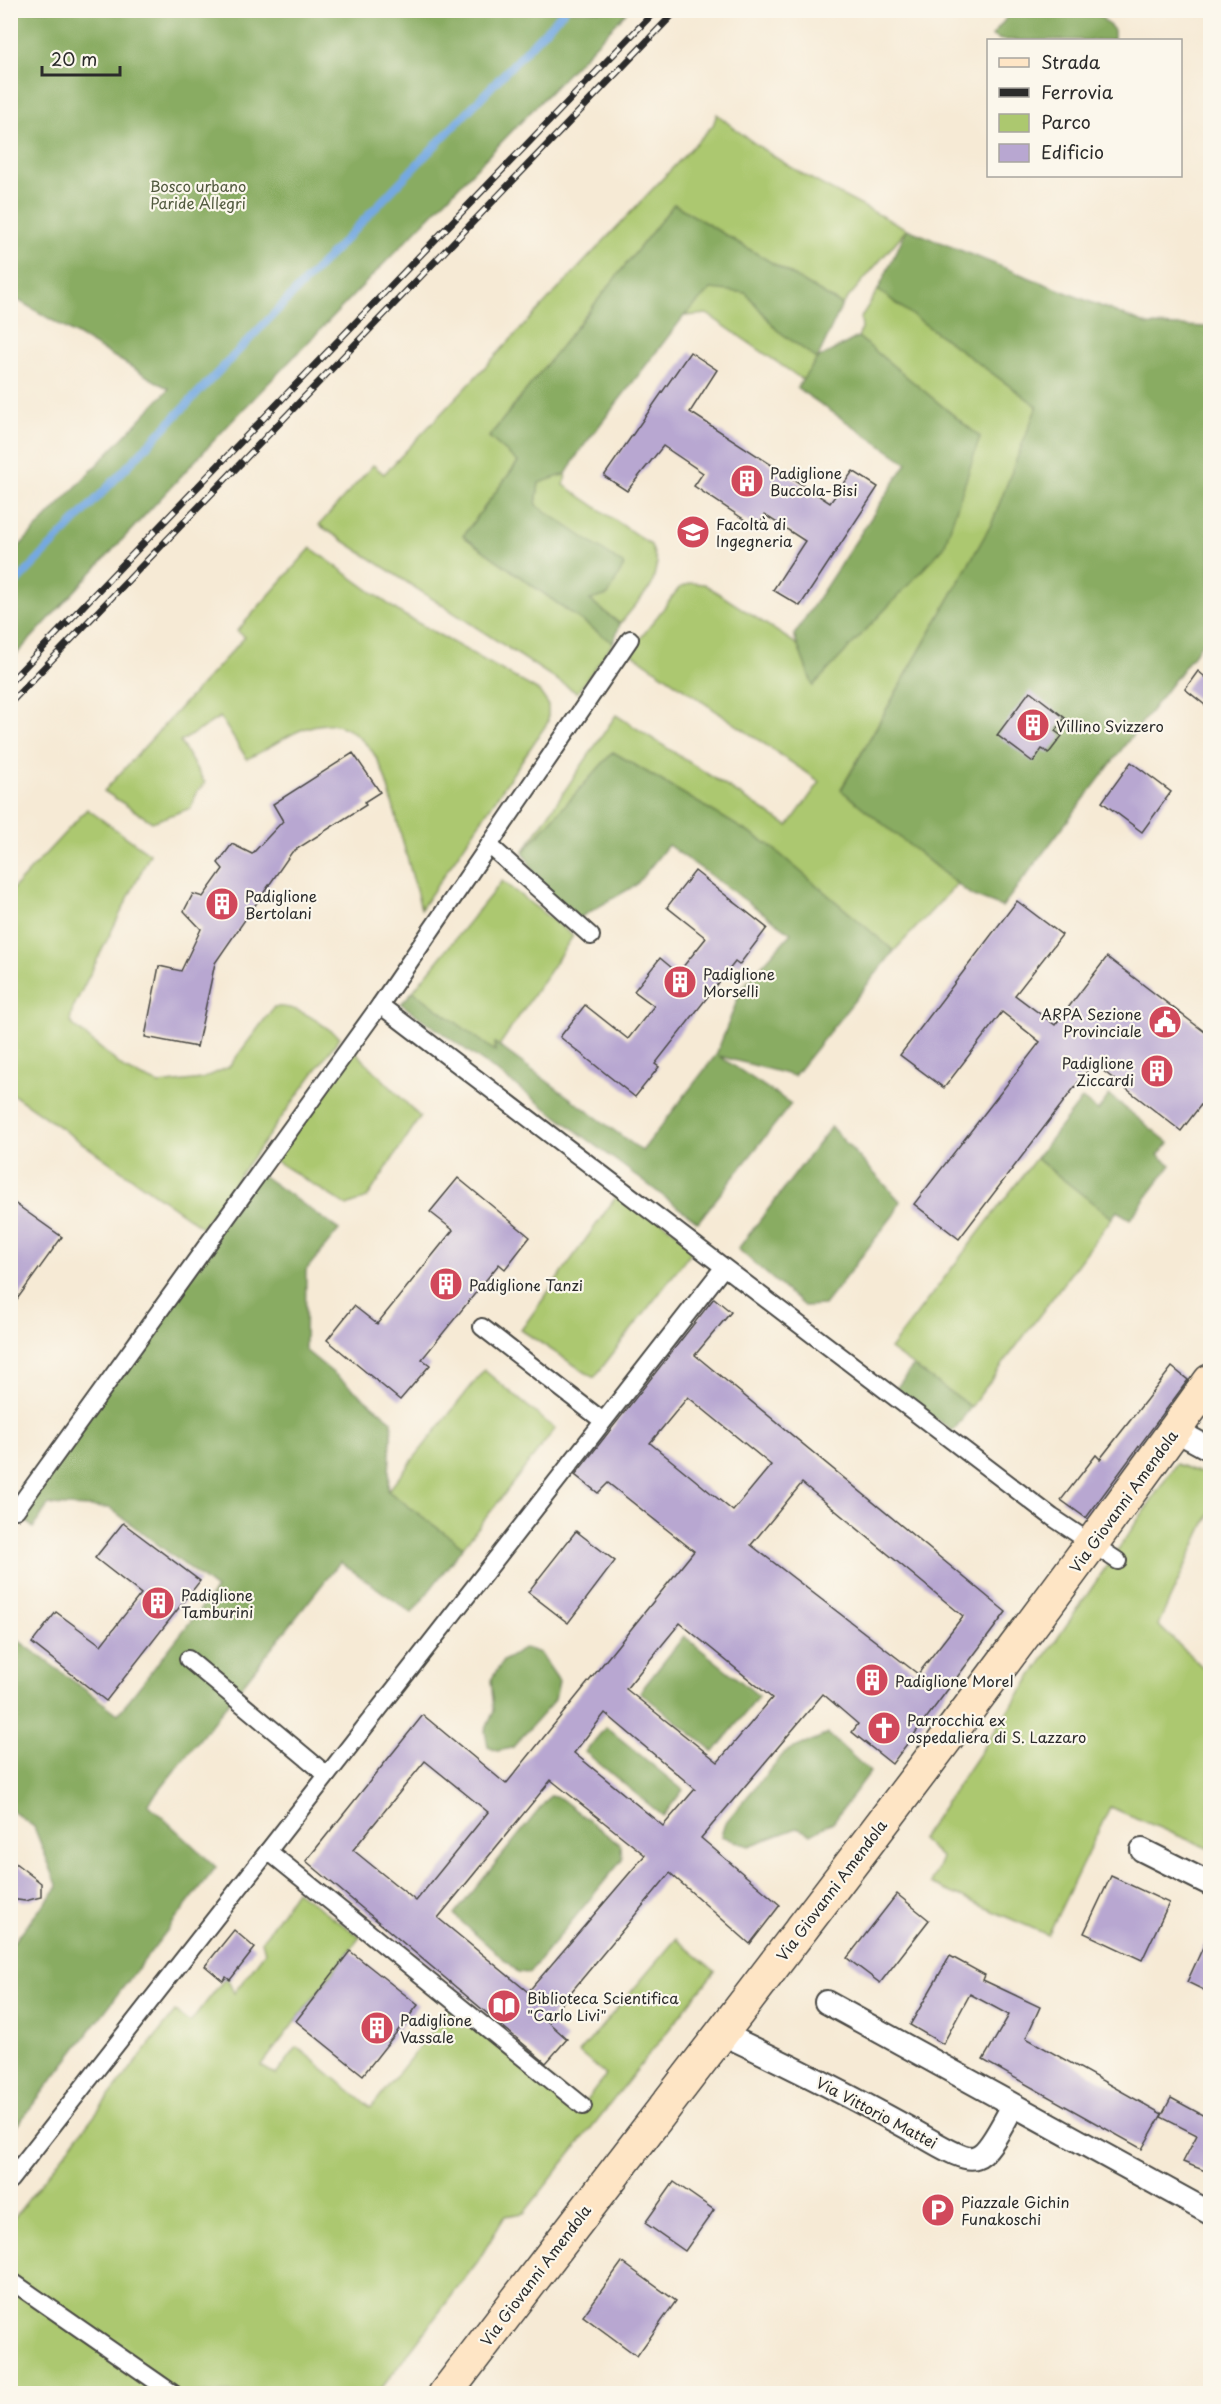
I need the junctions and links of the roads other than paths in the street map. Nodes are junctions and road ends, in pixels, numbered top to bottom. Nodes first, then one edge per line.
1 (630, 639) dead end
2 (489, 845) junction
3 (591, 936) dead end
4 (380, 1005) junction
5 (723, 1268) junction
6 (482, 1327) dead end
7 (1210, 1381) edge
8 (603, 1420) junction
9 (1175, 1430) junction
10 (1210, 1449) edge
11 (16, 1510) dead end
12 (1105, 1553) junction
13 (188, 1659) dead end
14 (327, 1775) junction
15 (1142, 1850) dead end
16 (268, 1851) junction
17 (1210, 1884) edge
18 (826, 2002) dead end
19 (721, 2033) junction
20 (582, 2106) dead end
21 (1013, 2106) junction
22 (10, 2180) edge
23 (1210, 2213) edge
24 (10, 2280) edge
25 (174, 2394) edge
26 (445, 2394) edge

1 - 2 street
2 - 3 street
2 - 4 street
4 - 5 street
4 - 11 street
5 - 8 street
5 - 12 street
6 - 8 street
7 - 9 main road, Via Giovanni Amendola
8 - 14 street
9 - 10 street
9 - 12 main road, Via Giovanni Amendola
12 - 19 main road, Via Giovanni Amendola
13 - 14 street
14 - 16 street
15 - 17 street
16 - 20 street
16 - 22 street
18 - 21 street
19 - 21 street, Via Vittorio Mattei
19 - 26 main road, Via Giovanni Amendola
21 - 23 street
24 - 25 street

